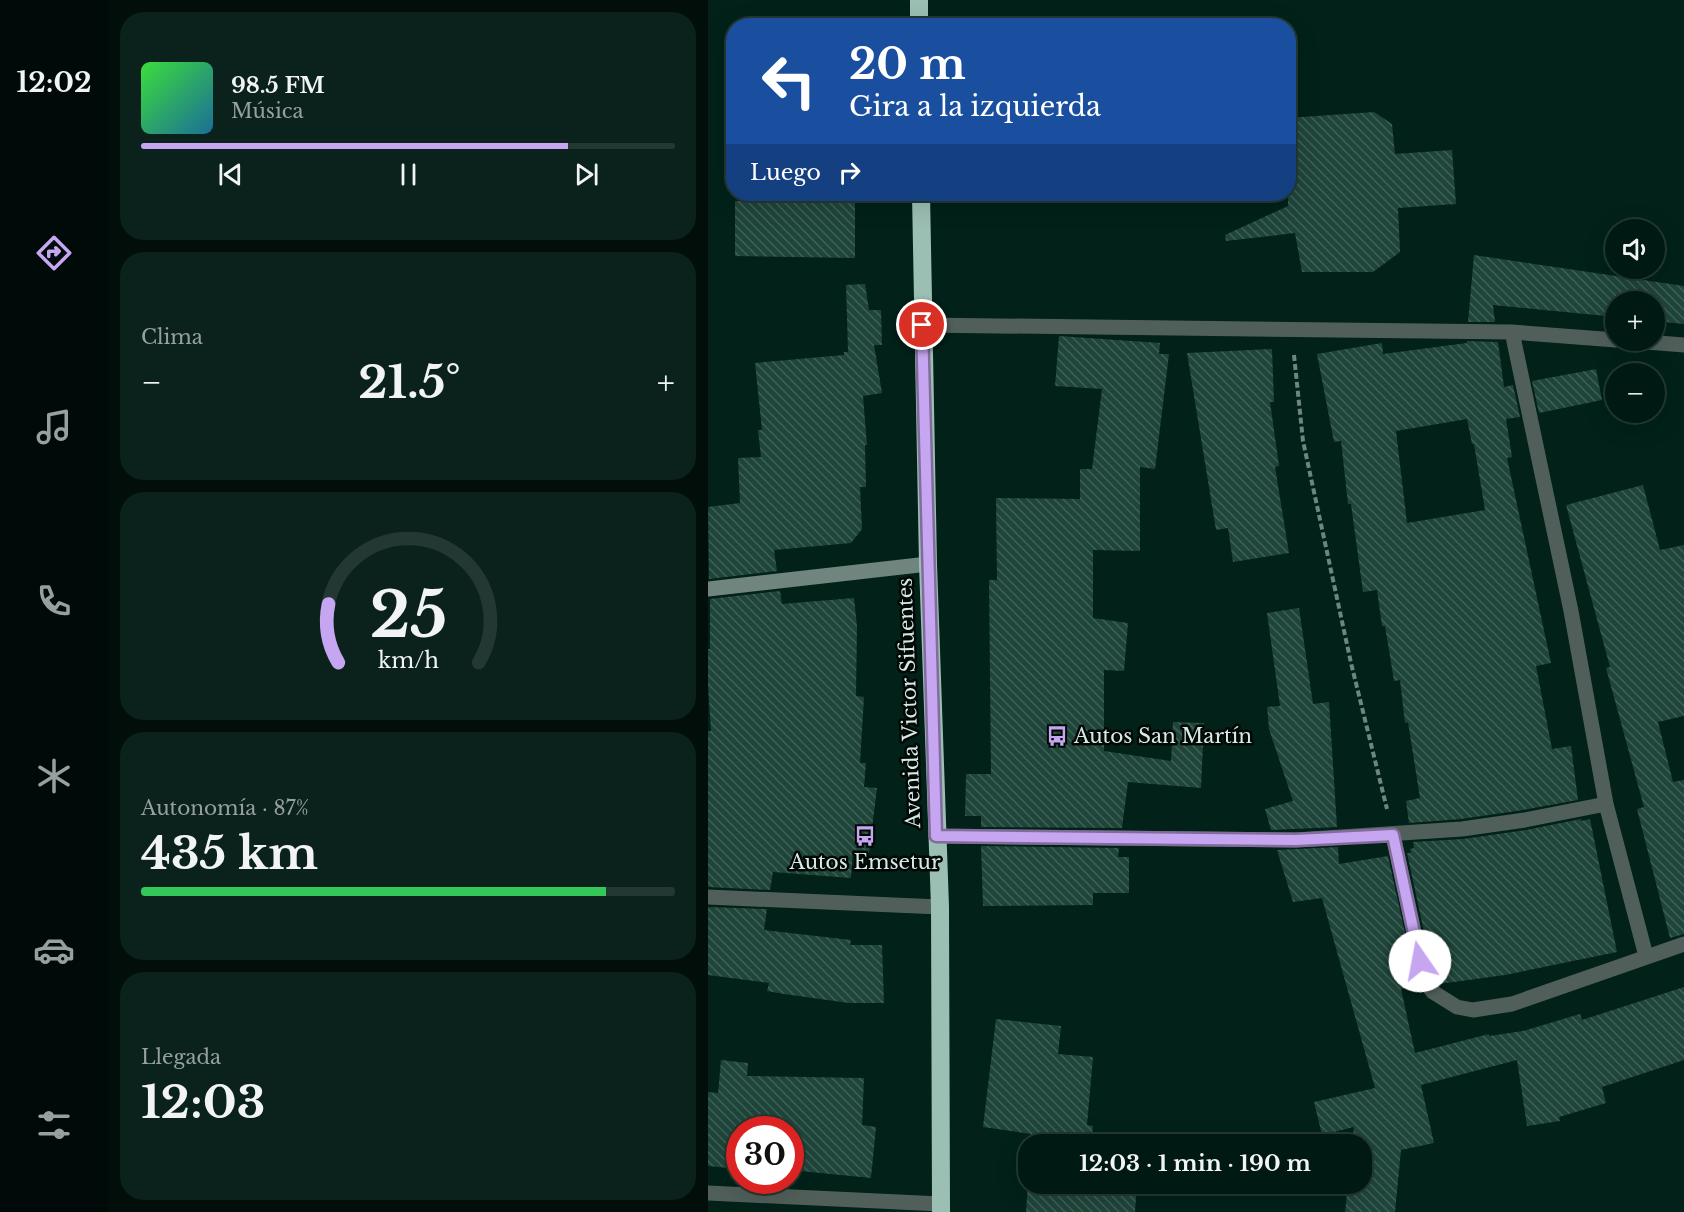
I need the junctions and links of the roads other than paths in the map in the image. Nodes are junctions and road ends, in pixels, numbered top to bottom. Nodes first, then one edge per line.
1 (919, 0) edge
2 (919, 18) edge
3 (921, 201) edge
4 (922, 325) junction
5 (1512, 332) junction
6 (1605, 339) edge
7 (1665, 343) edge
8 (1684, 345) edge
9 (928, 564) junction
10 (708, 589) edge
11 (1606, 804) junction
12 (1393, 835) junction
13 (936, 836) junction
14 (708, 897) edge
15 (940, 907) junction
16 (1684, 944) edge
17 (1646, 956) junction
18 (708, 1193) edge
19 (941, 1208) edge

1 - 2 highway
3 - 4 highway, Avenida Victor Sifuentes
4 - 5 street
4 - 9 highway, Avenida Victor Sifuentes
5 - 6 street
5 - 11 street
7 - 8 street
9 - 10 street
9 - 13 highway, Avenida Victor Sifuentes
11 - 12 street
11 - 17 street
12 - 13 street
12 - 17 street
13 - 15 highway, Avenida Victor Sifuentes
14 - 15 street
15 - 19 highway, Avenida Victor Sifuentes
16 - 17 street
18 - 19 street

